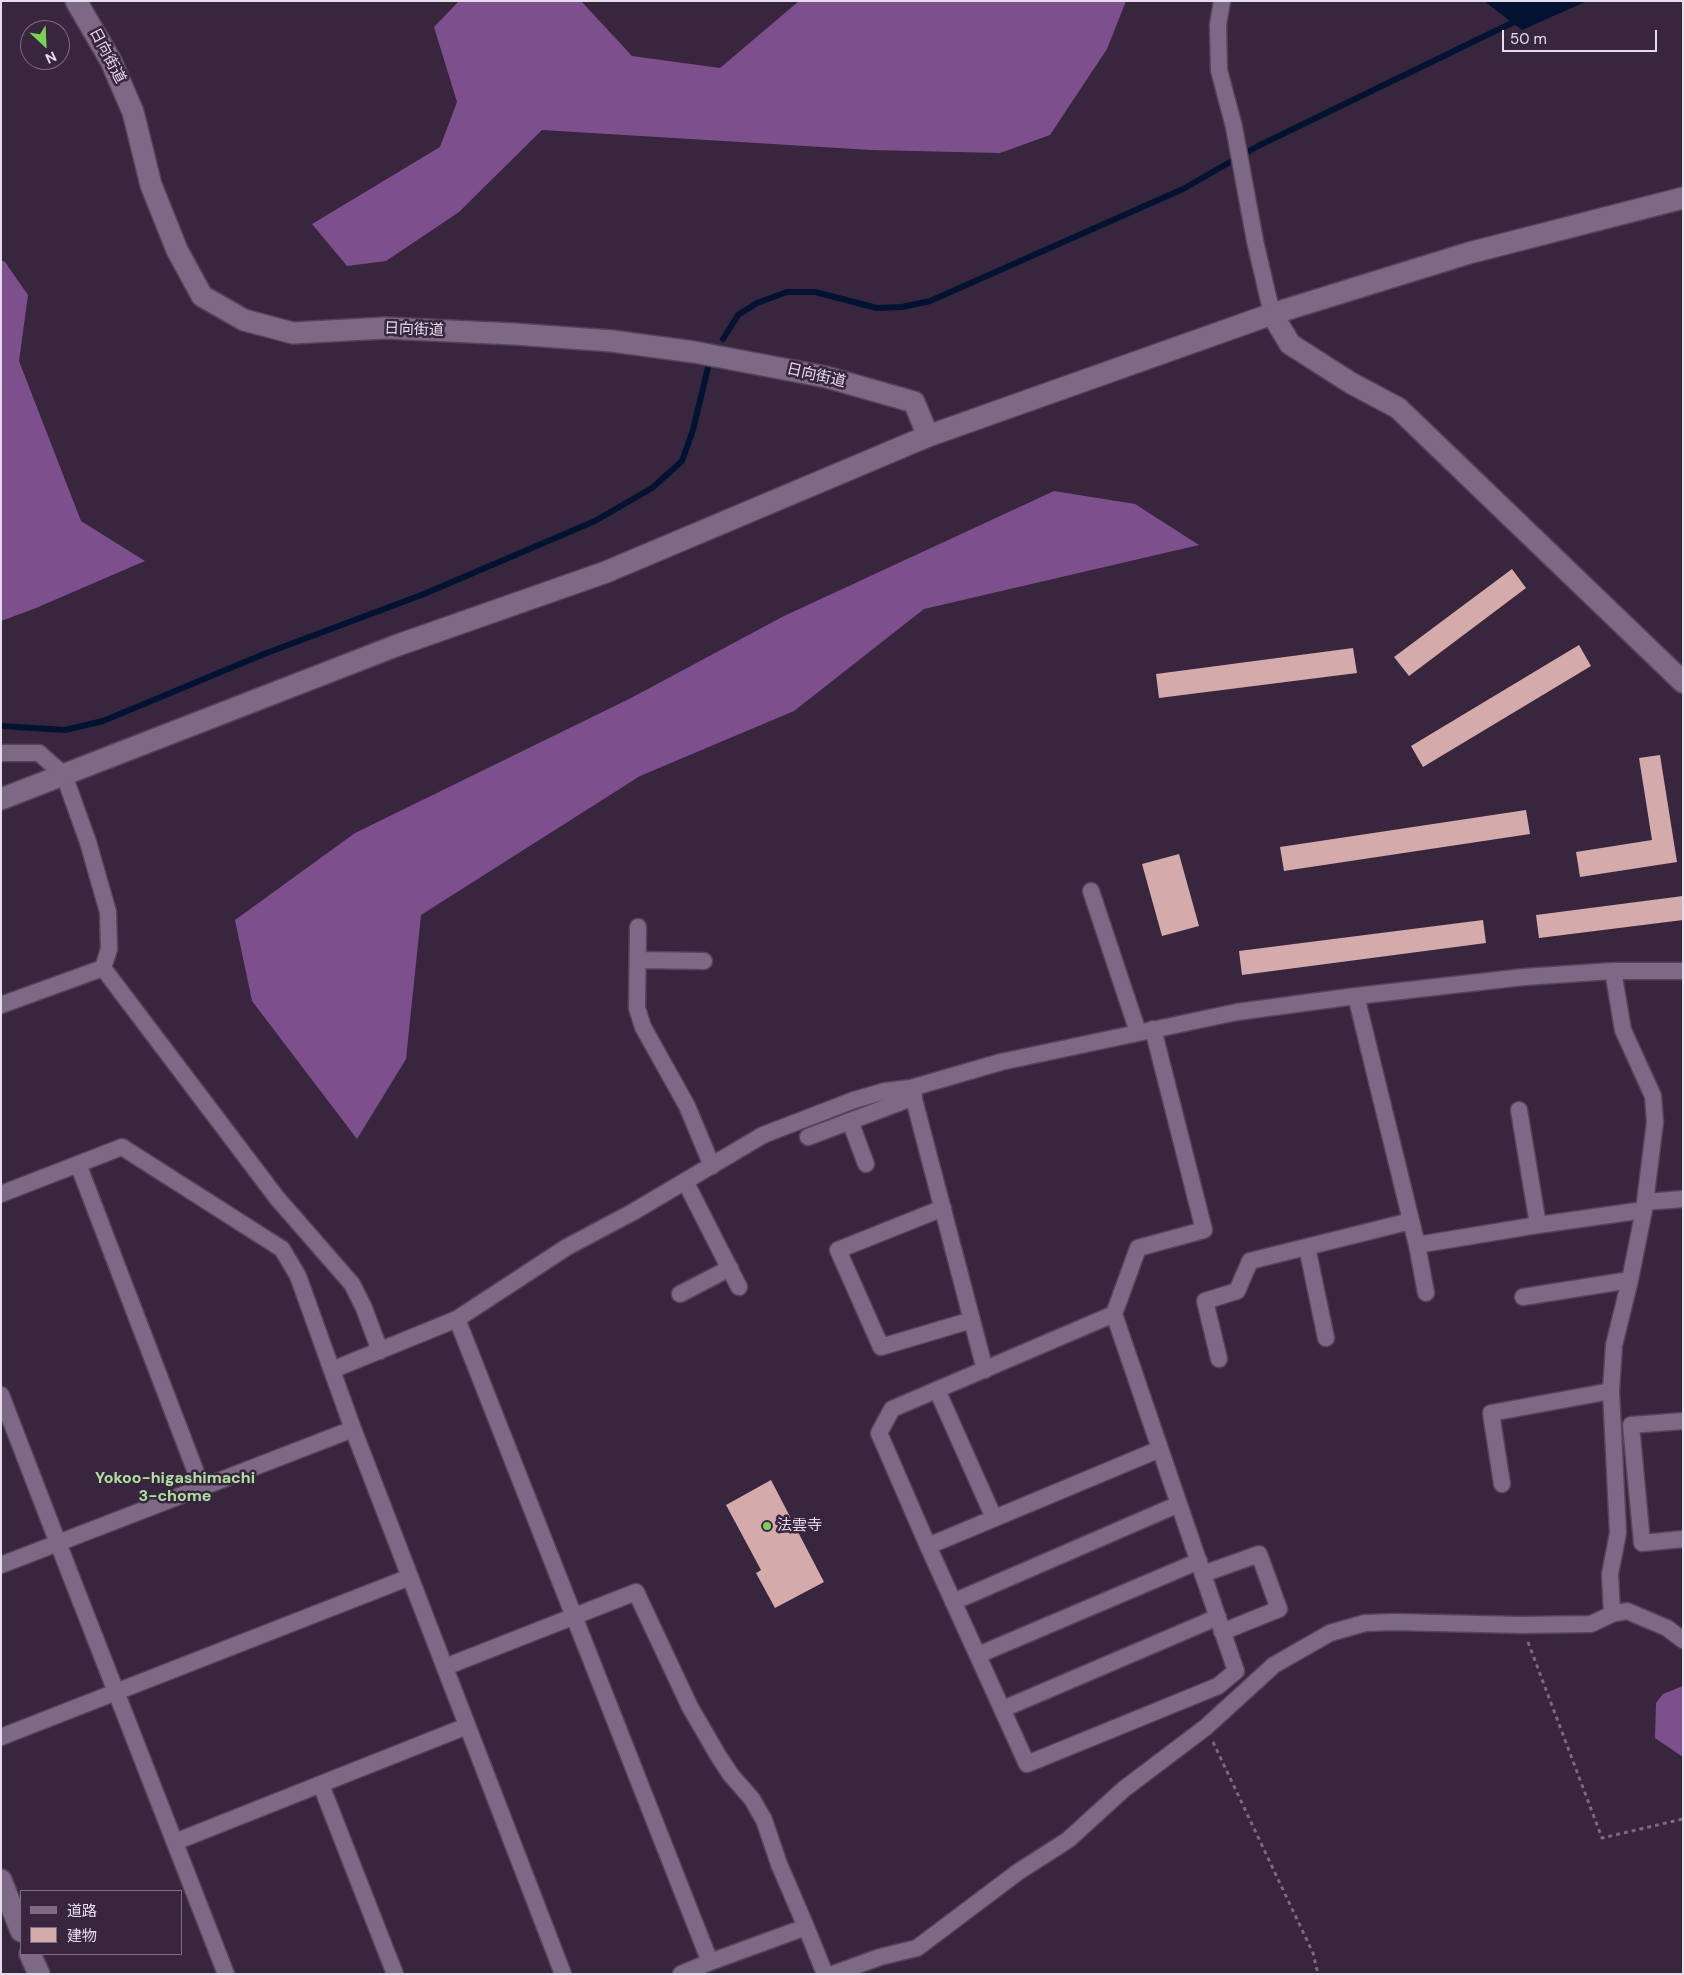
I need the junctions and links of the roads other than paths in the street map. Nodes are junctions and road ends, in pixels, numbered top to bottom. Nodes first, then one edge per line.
1 (76, 1) edge
2 (1222, 1) edge
3 (1683, 198) edge
4 (1272, 314) junction
5 (928, 436) junction
6 (1683, 682) edge
7 (1, 753) edge
8 (64, 775) junction
9 (1, 799) edge
10 (1091, 891) dead end
11 (638, 927) dead end
12 (638, 960) junction
13 (704, 961) dead end
14 (103, 968) junction
15 (1613, 971) junction
16 (1683, 971) edge
17 (1356, 996) junction
18 (1, 1005) edge
19 (1146, 1030) junction
20 (912, 1092) junction
21 (1519, 1110) dead end
22 (850, 1121) junction
23 (808, 1137) dead end
24 (78, 1164) junction
25 (866, 1164) dead end
26 (712, 1166) junction
27 (685, 1181) junction
28 (1, 1194) edge
29 (1683, 1199) edge
30 (1644, 1206) junction
31 (943, 1208) junction
32 (1411, 1221) junction
33 (1538, 1225) junction
34 (1417, 1245) junction
35 (1306, 1247) junction
36 (730, 1268) junction
37 (1630, 1280) junction
38 (739, 1287) dead end
39 (1426, 1293) dead end
40 (680, 1294) dead end
41 (1524, 1297) dead end
42 (1114, 1314) junction
43 (457, 1319) junction
44 (972, 1320) junction
45 (1326, 1338) dead end
46 (380, 1351) junction
47 (1218, 1360) dead end
48 (332, 1370) junction
49 (985, 1370) junction
50 (937, 1390) junction
51 (1611, 1391) junction
52 (1, 1395) edge
53 (1683, 1420) edge
54 (353, 1429) junction
55 (1160, 1449) junction
56 (1502, 1484) dead end
57 (202, 1488) junction
58 (1179, 1504) junction
59 (994, 1518) junction
60 (1683, 1539) edge
61 (58, 1543) junction
62 (928, 1546) junction
63 (1, 1565) edge
64 (1201, 1568) junction
65 (410, 1577) junction
66 (954, 1602) junction
67 (1612, 1614) junction
68 (574, 1616) junction
69 (1220, 1624) junction
70 (1683, 1640) edge
71 (978, 1656) junction
72 (444, 1667) junction
73 (116, 1692) junction
74 (1003, 1710) junction
75 (467, 1726) junction
76 (1, 1737) edge
77 (321, 1785) junction
78 (175, 1842) junction
79 (1, 1880) edge
80 (806, 1927) junction
81 (20, 1928) edge
82 (30, 1955) edge
83 (710, 1962) junction
84 (38, 1974) edge
85 (226, 1974) edge
86 (396, 1974) edge
87 (563, 1974) edge
88 (681, 1974) edge
89 (825, 1974) edge
90 (833, 1974) edge

1 - 5 street, 日向街道
2 - 4 street
3 - 4 street
4 - 5 street
4 - 6 street
5 - 8 street
7 - 8 street
8 - 9 street
8 - 14 street
10 - 19 street
11 - 12 street
12 - 13 street
12 - 26 street
14 - 18 street
14 - 46 street
15 - 16 street
15 - 17 street
15 - 30 street
17 - 19 street
17 - 32 street
19 - 20 street
19 - 42 street
20 - 22 street
20 - 26 street
20 - 31 street
21 - 33 street
22 - 23 street
22 - 25 street
24 - 28 street
24 - 48 street
24 - 57 street
26 - 27 street
27 - 36 street
27 - 43 street
29 - 30 street
30 - 33 street
30 - 37 street
31 - 44 street
31 - 44 street
32 - 34 street
32 - 35 street
33 - 34 street
34 - 39 street
35 - 45 street
35 - 47 street
36 - 38 street
36 - 40 street
37 - 41 street
37 - 51 street
42 - 49 street
42 - 55 street
43 - 46 street
43 - 68 street
44 - 49 street
46 - 48 street
48 - 54 street
49 - 50 street
50 - 59 street
50 - 62 street
51 - 56 street
51 - 67 street
52 - 61 street
53 - 60 street
54 - 57 street
54 - 65 street
55 - 58 street
55 - 59 street
57 - 61 street
58 - 64 street
58 - 66 street
59 - 62 street
61 - 63 street
61 - 73 street
62 - 66 street
64 - 69 street
64 - 69 street
64 - 71 street
65 - 72 street
65 - 73 street
66 - 71 street
67 - 70 street
67 - 90 street
68 - 72 street
68 - 80 street
68 - 83 street
69 - 74 street
69 - 74 street
71 - 74 street
72 - 75 street
73 - 76 street
73 - 78 street
75 - 77 street
75 - 87 street
77 - 78 street
77 - 86 street
78 - 85 street
79 - 81 street
80 - 83 street
80 - 89 street
82 - 84 street
83 - 88 street

